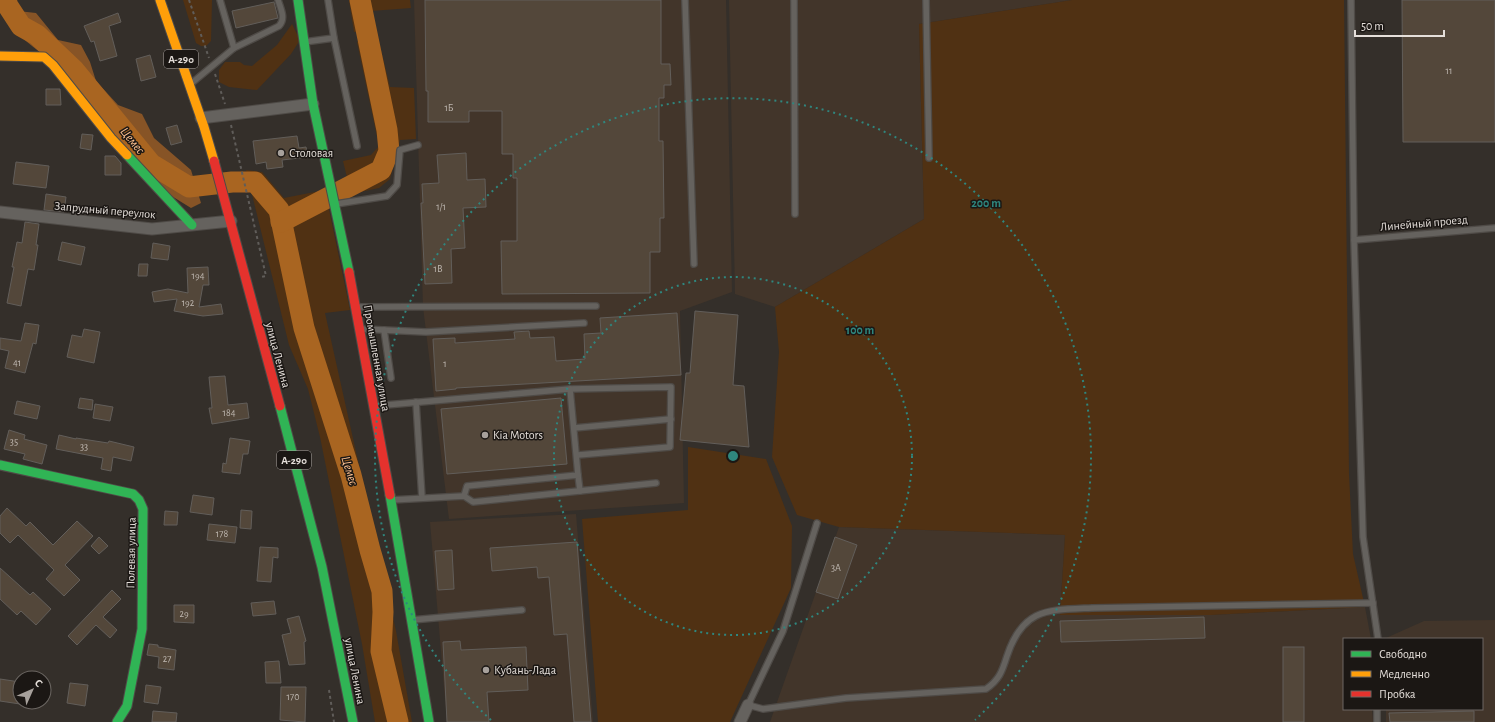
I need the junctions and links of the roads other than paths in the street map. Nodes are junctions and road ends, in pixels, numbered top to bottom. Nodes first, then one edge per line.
1 (160, 0) edge
2 (220, 0) edge
3 (278, 0) edge
4 (298, 0) edge
5 (328, 0) edge
6 (685, 0) edge
7 (794, 0) edge
8 (926, 0) edge
9 (1351, 0) edge
10 (334, 38) junction
11 (304, 42) junction
12 (234, 48) junction
13 (0, 56) edge
14 (190, 85) junction
15 (313, 104) junction
16 (201, 118) junction
17 (418, 145) dead end
18 (357, 146) dead end
19 (929, 158) dead end
20 (334, 205) junction
21 (0, 212) edge
22 (795, 214) dead end
23 (230, 221) junction
24 (192, 225) junction
25 (1495, 228) edge
26 (1354, 240) junction
27 (694, 264) dead end
28 (596, 306) dead end
29 (356, 307) junction
30 (584, 323) dead end
31 (359, 329) junction
32 (384, 330) junction
33 (391, 378) dead end
34 (570, 389) junction
35 (416, 402) junction
36 (374, 406) junction
37 (670, 418) junction
38 (574, 428) junction
39 (578, 455) dead end
40 (0, 466) edge
41 (578, 475) junction
42 (656, 483) dead end
43 (580, 491) junction
44 (464, 496) junction
45 (422, 498) junction
46 (391, 500) junction
47 (817, 523) dead end
48 (1373, 603) junction
49 (522, 610) dead end
50 (412, 620) junction
51 (1378, 638) edge
52 (748, 705) junction
53 (1378, 710) edge
54 (117, 722) edge
55 (353, 722) edge
56 (429, 722) edge
57 (740, 722) edge
58 (1378, 722) edge

1 - 14 main road, улица Ленина / А-290
2 - 12 lane
3 - 12 lane
4 - 11 main road, Промышленная улица
5 - 10 lane
6 - 27 lane
7 - 22 lane
8 - 19 lane
9 - 26 lane
10 - 11 lane
10 - 18 lane
11 - 15 main road, Промышленная улица
12 - 14 lane
13 - 24 main road
14 - 16 main road, улица Ленина / А-290
15 - 16 street
15 - 20 main road, Промышленная улица
16 - 23 main road, улица Ленина / А-290
17 - 20 lane
20 - 29 main road, Промышленная улица
21 - 24 street, Запрудный переулок
23 - 24 street, Запрудный переулок
23 - 55 main road, улица Ленина / А-290
25 - 26 lane, Линейный проезд
26 - 48 lane
28 - 29 lane
29 - 31 main road, Промышленная улица
30 - 32 lane
31 - 32 lane
31 - 36 main road, Промышленная улица
32 - 33 lane
34 - 35 lane
34 - 37 lane
34 - 38 lane
35 - 36 lane
35 - 45 lane
36 - 46 main road, Промышленная улица
37 - 38 lane
37 - 39 lane
38 - 41 lane
40 - 54 main road, Полевая улица
41 - 43 lane
41 - 44 lane
42 - 43 lane
43 - 44 lane
44 - 45 lane
45 - 46 lane
46 - 50 main road, Промышленная улица
47 - 52 lane
48 - 51 lane
48 - 52 lane
49 - 50 lane
50 - 56 main road, Промышленная улица
52 - 57 street
53 - 58 lane

